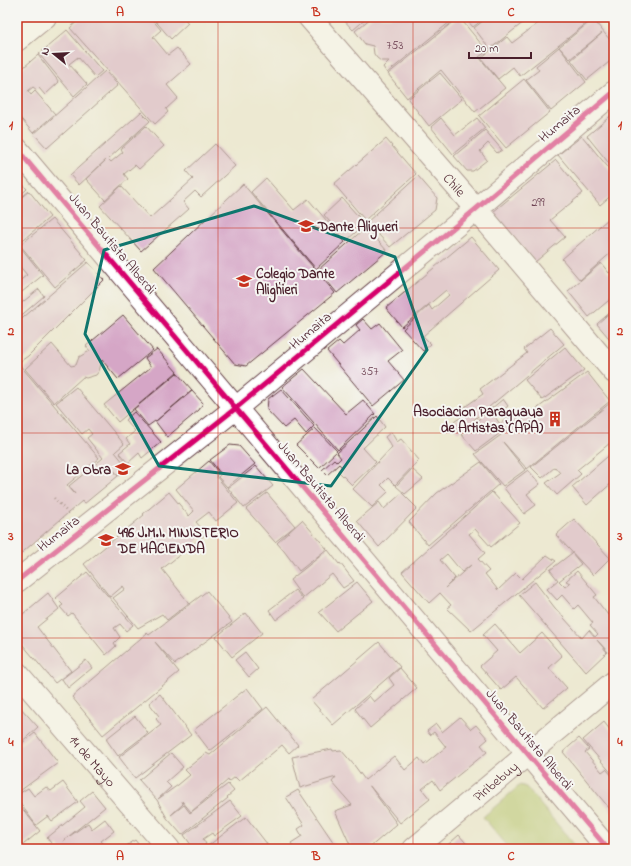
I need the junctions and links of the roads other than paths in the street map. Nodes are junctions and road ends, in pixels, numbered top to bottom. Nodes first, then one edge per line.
1 (45, 17) edge
2 (309, 17) edge
3 (17, 40) edge
4 (614, 92) edge
5 (17, 149) edge
6 (476, 209) junction
7 (614, 372) edge
8 (236, 408) junction
9 (17, 581) edge
10 (17, 672) edge
11 (614, 682) edge
12 (528, 754) junction
13 (168, 849) edge
14 (414, 849) edge
15 (608, 849) edge

1 - 3 street
2 - 6 street, Chile
4 - 6 street, Humaita
5 - 8 street, Juan Bautista Alberdi
6 - 7 street, Chile
6 - 8 street, Humaita
8 - 9 street, Humaita
8 - 12 street, Juan Bautista Alberdi
10 - 13 street, 14 de Mayo
11 - 12 street, Piribebuy
12 - 14 street, Piribebuy
12 - 15 street, Juan Bautista Alberdi

